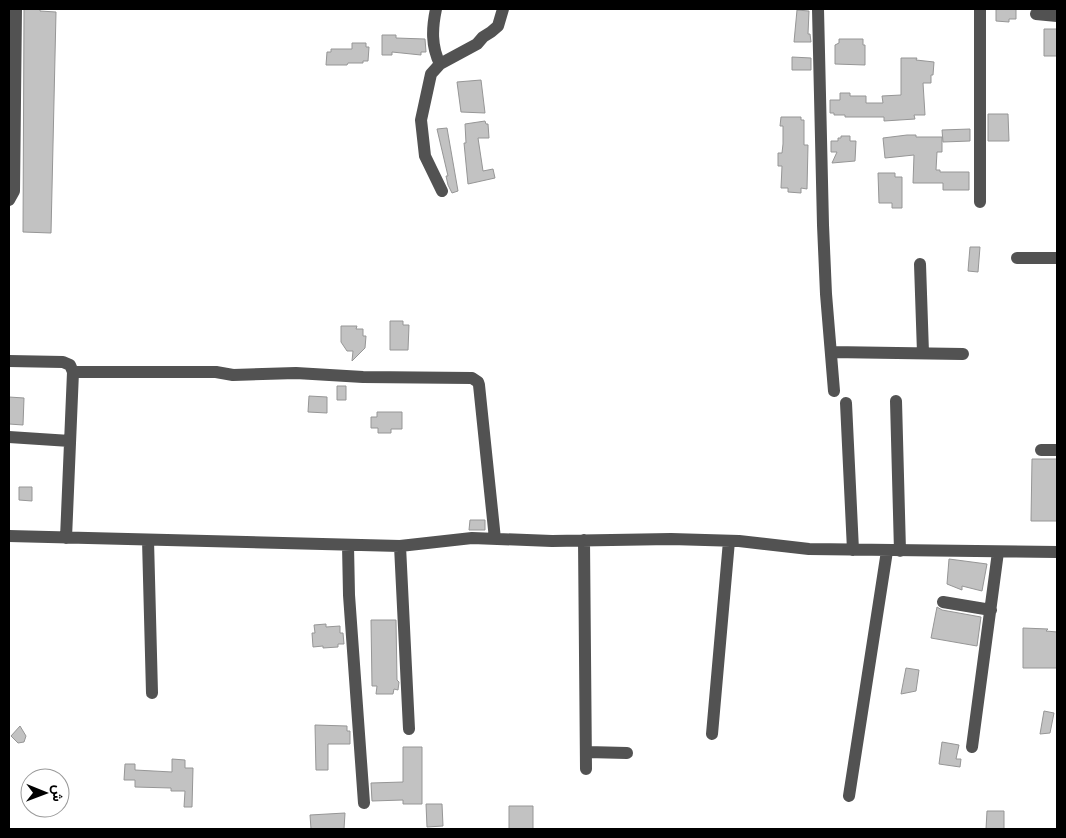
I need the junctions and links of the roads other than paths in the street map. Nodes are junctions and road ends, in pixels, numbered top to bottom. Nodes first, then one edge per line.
1 (16, 9) edge
2 (436, 9) edge
3 (502, 9) edge
4 (818, 9) edge
5 (980, 9) edge
6 (1036, 14) dead end
7 (1057, 16) edge
8 (440, 64) junction
9 (442, 191) dead end
10 (9, 200) edge
11 (980, 202) dead end
12 (1017, 258) dead end
13 (1057, 258) edge
14 (920, 264) dead end
15 (831, 352) junction
16 (923, 353) junction
17 (963, 354) dead end
18 (9, 361) edge
19 (73, 372) junction
20 (834, 391) dead end
21 (896, 401) dead end
22 (846, 403) dead end
23 (9, 437) edge
24 (70, 441) junction
25 (1041, 450) dead end
26 (1057, 450) edge
27 (9, 536) edge
28 (66, 538) junction
29 (495, 539) junction
30 (148, 540) junction
31 (584, 540) junction
32 (729, 541) junction
33 (348, 545) junction
34 (400, 546) junction
35 (853, 550) junction
36 (887, 551) junction
37 (900, 551) junction
38 (998, 552) junction
39 (1057, 552) edge
40 (942, 602) dead end
41 (991, 610) junction
42 (152, 693) dead end
43 (409, 729) dead end
44 (712, 734) dead end
45 (972, 747) dead end
46 (587, 752) junction
47 (627, 753) dead end
48 (586, 769) dead end
49 (849, 796) dead end
50 (364, 803) dead end

1 - 10 street
2 - 8 street
3 - 8 street
4 - 15 street
5 - 11 street
6 - 7 street
8 - 9 street
12 - 13 street
14 - 16 street
15 - 16 street
15 - 20 street
16 - 17 street
18 - 19 street
19 - 24 street
19 - 29 street
21 - 37 street
22 - 35 street
23 - 24 street
24 - 28 street
25 - 26 street
27 - 28 street
28 - 30 street
29 - 31 street
29 - 34 street
30 - 33 street
30 - 42 street
31 - 32 street
31 - 46 street
32 - 35 street
32 - 44 street
33 - 34 street
33 - 50 street
34 - 43 street
35 - 36 street
36 - 37 street
36 - 49 street
37 - 38 street
38 - 39 street
38 - 41 street
40 - 41 street
41 - 45 street
46 - 47 street
46 - 48 street

